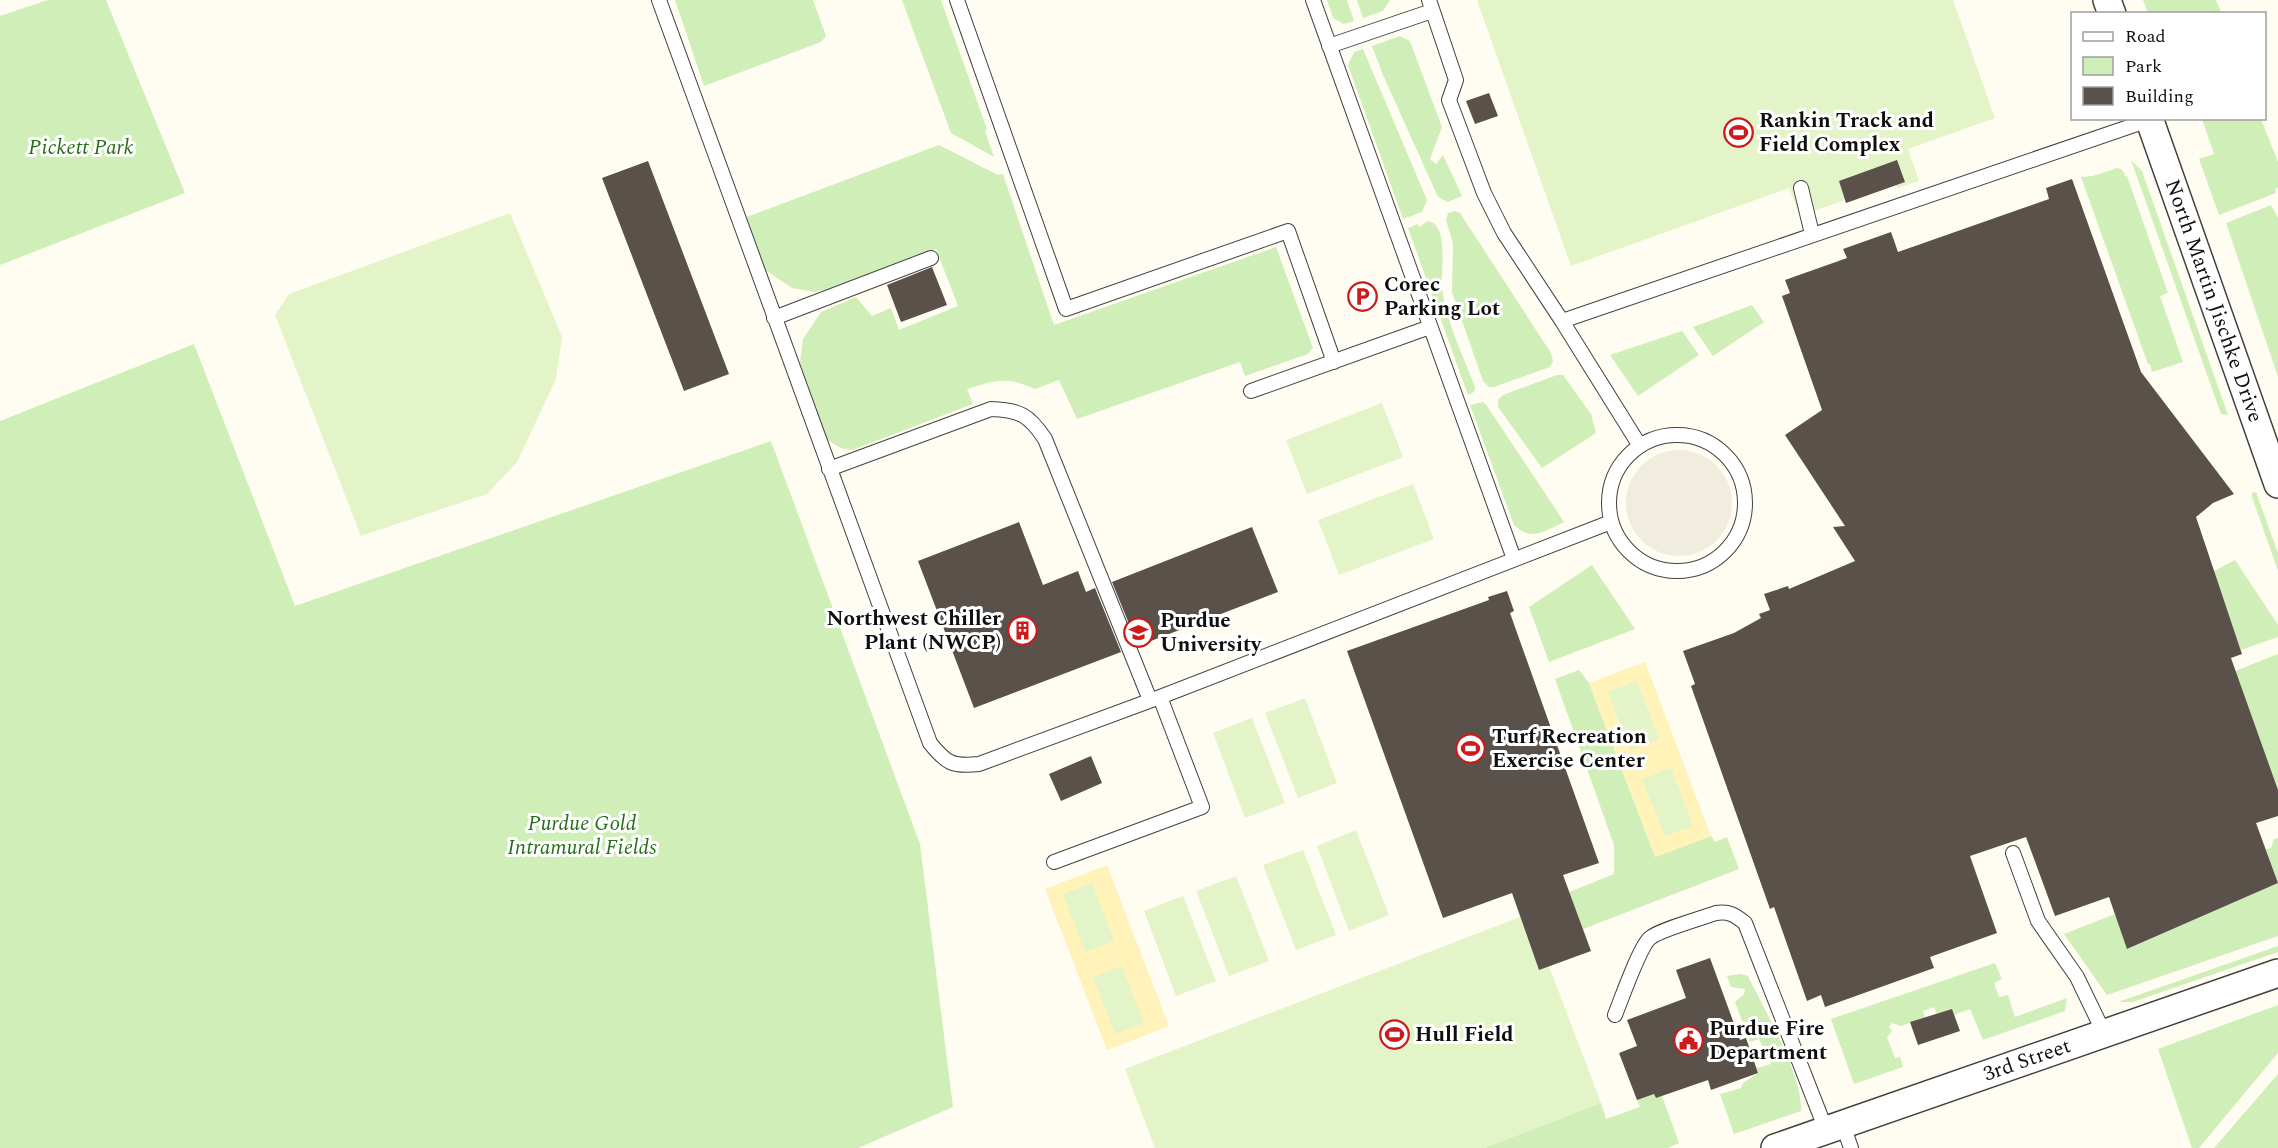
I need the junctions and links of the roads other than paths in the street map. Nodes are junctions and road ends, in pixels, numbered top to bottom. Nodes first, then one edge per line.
1 (659, 0) edge
2 (957, 0) edge
3 (1313, 0) edge
4 (1430, 5) edge
5 (1329, 46) junction
6 (2146, 120) edge
7 (2149, 120) edge
8 (1801, 188) dead end
9 (1812, 234) junction
10 (931, 258) dead end
11 (774, 318) junction
12 (1562, 321) junction
13 (1430, 327) junction
14 (1334, 362) junction
15 (1251, 391) dead end
16 (1640, 446) junction
17 (830, 469) junction
18 (2278, 484) edge
19 (1611, 522) junction
20 (1514, 559) junction
21 (1155, 699) junction
22 (2013, 853) dead end
23 (1054, 862) dead end
24 (2278, 973) edge
25 (1615, 1015) dead end
26 (2104, 1033) junction
27 (1840, 1134) edge
28 (1776, 1148) edge

1 - 11 lane
2 - 14 lane
3 - 5 lane
4 - 5 lane
4 - 12 lane
5 - 13 lane
6 - 9 lane
7 - 18 street, North Martin Jischke Drive
8 - 9 lane
9 - 12 lane
10 - 11 lane
11 - 17 lane
12 - 16 lane
13 - 14 lane
13 - 20 lane
14 - 15 lane
16 - 19 lane
16 - 19 lane
17 - 21 lane
17 - 21 lane
19 - 20 lane
20 - 21 lane
21 - 23 lane
22 - 26 lane
24 - 26 street, 3rd Street
25 - 27 lane
26 - 27 street, 3rd Street
27 - 28 street, 3rd Street

